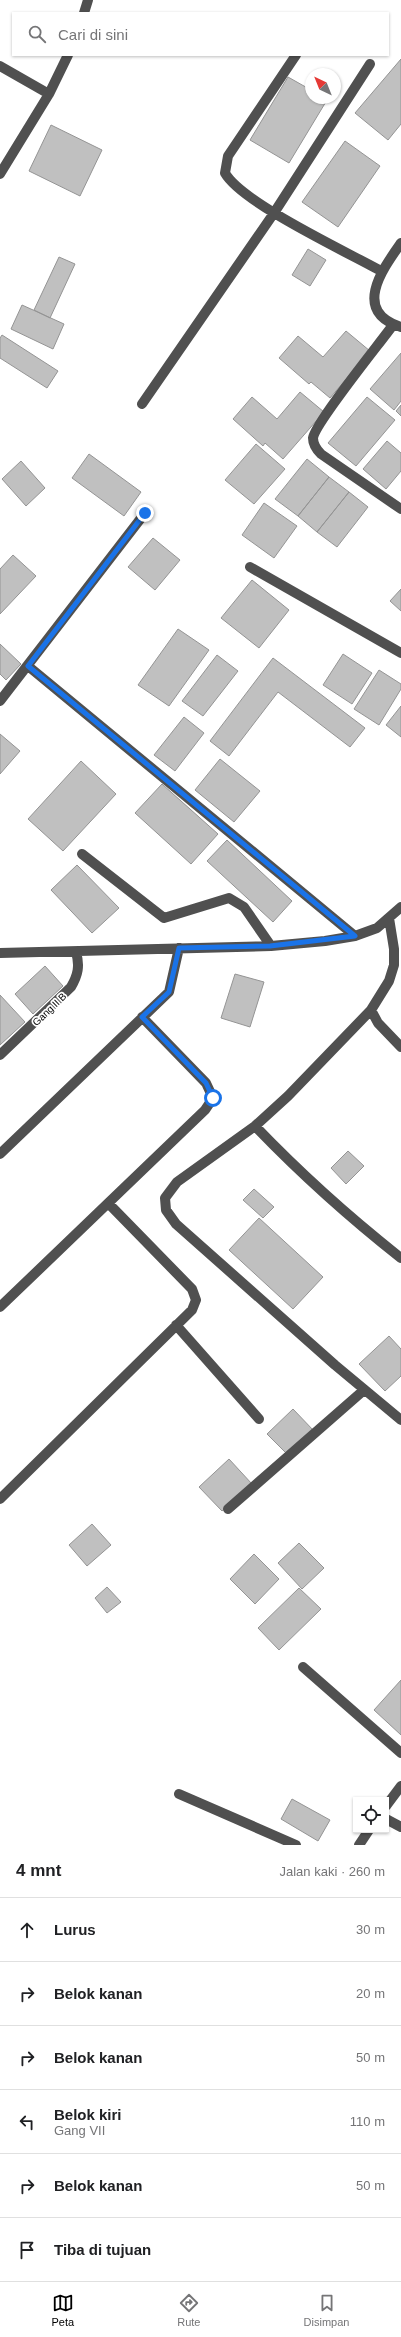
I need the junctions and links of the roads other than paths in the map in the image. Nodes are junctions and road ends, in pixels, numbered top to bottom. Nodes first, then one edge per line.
1 (88, 0) edge
2 (84, 12) edge
3 (68, 56) edge
4 (295, 56) edge
5 (370, 64) dead end
6 (0, 66) edge
7 (50, 94) junction
8 (0, 174) edge
9 (274, 213) junction
10 (401, 243) edge
11 (381, 271) junction
12 (397, 326) edge
13 (142, 404) dead end
14 (401, 509) edge
15 (145, 513) dead end
16 (250, 567) dead end
17 (401, 653) edge
18 (28, 666) junction
19 (0, 701) edge
20 (82, 854) dead end
21 (401, 908) edge
22 (389, 918) junction
23 (355, 936) junction
24 (270, 946) junction
25 (179, 948) junction
26 (76, 952) junction
27 (0, 953) edge
28 (371, 1010) junction
29 (142, 1017) junction
30 (401, 1048) edge
31 (0, 1055) edge
32 (255, 1126) junction
33 (0, 1154) edge
34 (109, 1204) junction
35 (401, 1258) edge
36 (0, 1307) edge
37 (176, 1325) junction
38 (364, 1390) junction
39 (259, 1419) dead end
40 (401, 1420) edge
41 (0, 1499) edge
42 (228, 1509) dead end
43 (303, 1667) dead end
44 (401, 1753) edge
45 (401, 1786) edge
46 (179, 1794) dead end
47 (389, 1802) edge
48 (389, 1821) edge
49 (401, 1828) edge
50 (367, 1833) edge
51 (296, 1845) edge
52 (359, 1845) edge

1 - 2 street
3 - 7 street
4 - 9 street
5 - 9 street
6 - 7 street
7 - 8 street
9 - 11 street
9 - 13 street
10 - 11 street
11 - 12 street
12 - 14 street
15 - 18 street
16 - 17 street
18 - 19 street
18 - 23 street
20 - 24 street
21 - 22 street
22 - 23 street
22 - 28 street
23 - 24 street
24 - 25 street
25 - 26 street
25 - 29 street
26 - 27 street
26 - 31 street, Gang II B
28 - 30 street
28 - 32 street
29 - 33 street
29 - 34 street
32 - 35 street
32 - 38 street
34 - 36 street
34 - 37 street
37 - 39 street
37 - 41 street
38 - 40 street
38 - 42 street
43 - 44 street
45 - 47 street
46 - 51 street
48 - 49 street
50 - 52 street

